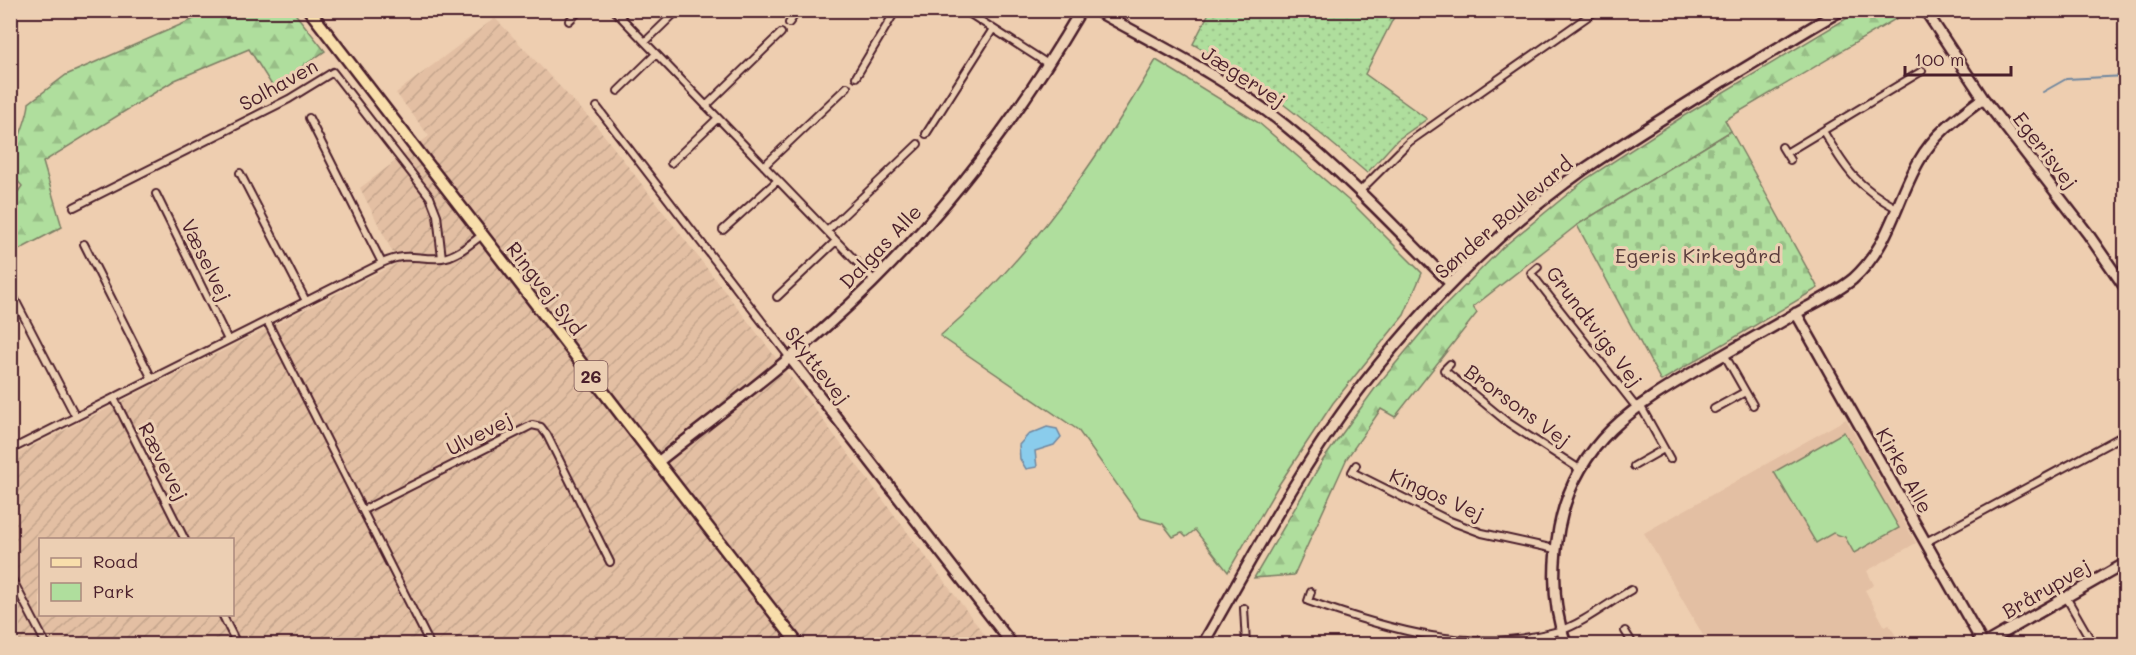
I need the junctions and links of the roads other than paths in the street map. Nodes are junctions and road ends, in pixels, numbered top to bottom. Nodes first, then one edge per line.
1 (309, 10) edge
2 (580, 10) edge
3 (614, 10) edge
4 (678, 10) edge
5 (798, 10) edge
6 (896, 10) edge
7 (964, 10) edge
8 (1081, 10) edge
9 (1095, 10) edge
10 (1597, 10) edge
11 (1840, 10) edge
12 (1925, 10) edge
13 (1930, 10) edge
14 (569, 21) dead end
15 (789, 23) dead end
16 (993, 29) junction
17 (1941, 32) junction
18 (781, 33) dead end
19 (645, 42) junction
20 (656, 54) junction
21 (1048, 64) junction
22 (1922, 71) dead end
23 (856, 77) dead end
24 (847, 87) dead end
25 (618, 92) dead end
26 (1983, 98) junction
27 (706, 106) junction
28 (597, 107) dead end
29 (309, 118) dead end
30 (718, 118) junction
31 (1822, 131) junction
32 (926, 134) dead end
33 (918, 144) dead end
34 (1790, 160) dead end
35 (671, 164) dead end
36 (764, 166) junction
37 (240, 173) dead end
38 (778, 180) junction
39 (1360, 191) junction
40 (156, 194) dead end
41 (74, 207) dead end
42 (1898, 209) junction
43 (723, 230) dead end
44 (827, 231) junction
45 (482, 235) junction
46 (836, 240) junction
47 (84, 244) dead end
48 (441, 258) junction
49 (382, 263) junction
50 (1538, 267) dead end
51 (874, 280) junction
52 (1450, 283) junction
53 (2126, 289) edge
54 (10, 290) edge
55 (777, 297) dead end
56 (306, 301) junction
57 (1796, 313) junction
58 (267, 321) junction
59 (228, 340) junction
60 (1724, 354) junction
61 (790, 358) junction
62 (1450, 364) dead end
63 (152, 379) junction
64 (1745, 392) junction
65 (114, 398) junction
66 (1753, 405) dead end
67 (1638, 406) junction
68 (1714, 409) dead end
69 (76, 417) junction
70 (2126, 434) edge
71 (1664, 449) junction
72 (10, 450) edge
73 (1670, 459) dead end
74 (658, 462) junction
75 (1356, 465) dead end
76 (1634, 466) dead end
77 (1581, 470) junction
78 (363, 510) junction
79 (184, 538) edge
80 (1926, 542) junction
81 (1555, 549) junction
82 (610, 562) dead end
83 (2126, 563) edge
84 (10, 575) edge
85 (1631, 590) dead end
86 (1311, 592) dead end
87 (2066, 597) junction
88 (1244, 608) dead end
89 (222, 616) edge
90 (1561, 631) junction
91 (1625, 631) dead end
92 (46, 645) edge
93 (237, 645) edge
94 (430, 645) edge
95 (798, 645) edge
96 (1012, 645) edge
97 (1203, 645) edge
98 (1245, 645) edge
99 (1566, 645) edge
100 (1633, 645) edge
101 (1984, 645) edge
102 (2093, 645) edge

1 - 45 main road, Ringvej Syd / 26
2 - 14 street
3 - 19 street
4 - 19 street
5 - 15 street
6 - 23 street
7 - 16 street
8 - 21 street, Dalgas Alle
9 - 39 street, Jægervej
10 - 39 street
11 - 52 street, Sønder Boulevard
12 - 17 street, Egerisvej
13 - 17 street, Egerisvej
16 - 21 street
16 - 32 street
17 - 26 street, Egerisvej
18 - 27 street
19 - 20 street
20 - 25 street
20 - 27 street
21 - 51 street, Dalgas Alle
22 - 31 street
24 - 36 street
26 - 42 street
26 - 53 street, Egerisvej
27 - 30 street
28 - 61 street, Skyttevej
29 - 49 street
30 - 35 street
30 - 36 street
31 - 34 street
31 - 42 street
33 - 44 street
36 - 38 street
37 - 56 street
38 - 43 street
38 - 44 street
39 - 52 street, Jægervej
40 - 59 street, Væselvej
41 - 48 street, Solhaven
42 - 57 street
44 - 46 street
45 - 48 street
45 - 74 main road, Ringvej Syd / 26
46 - 51 street
46 - 55 street
47 - 63 street
48 - 49 street
49 - 56 street
50 - 67 street, Grundtvigs Vej
51 - 61 street, Dalgas Alle
52 - 97 street, Sønder Boulevard
54 - 69 street
56 - 58 street
57 - 60 street
57 - 80 street, Kirke Alle
58 - 59 street
58 - 78 street
59 - 63 street
60 - 64 street
60 - 67 street
61 - 74 street, Dalgas Alle
61 - 96 street, Skyttevej
62 - 77 street, Brorsons Vej
63 - 65 street
64 - 66 street
64 - 68 street
65 - 69 street
65 - 79 street, Rævevej
67 - 71 street
67 - 77 street
69 - 72 street
70 - 80 street
71 - 73 street
71 - 76 street
74 - 95 main road, Ringvej Syd / 26
75 - 81 street, Kingos Vej
77 - 81 street
78 - 82 street, Ulvevej
78 - 94 street
80 - 101 street, Kirke Alle
81 - 90 street
83 - 87 street, Brårupvej
84 - 92 street
85 - 90 street
86 - 90 street
87 - 101 street, Brårupvej
87 - 102 street
88 - 98 street
89 - 93 street
90 - 99 street
91 - 100 street

